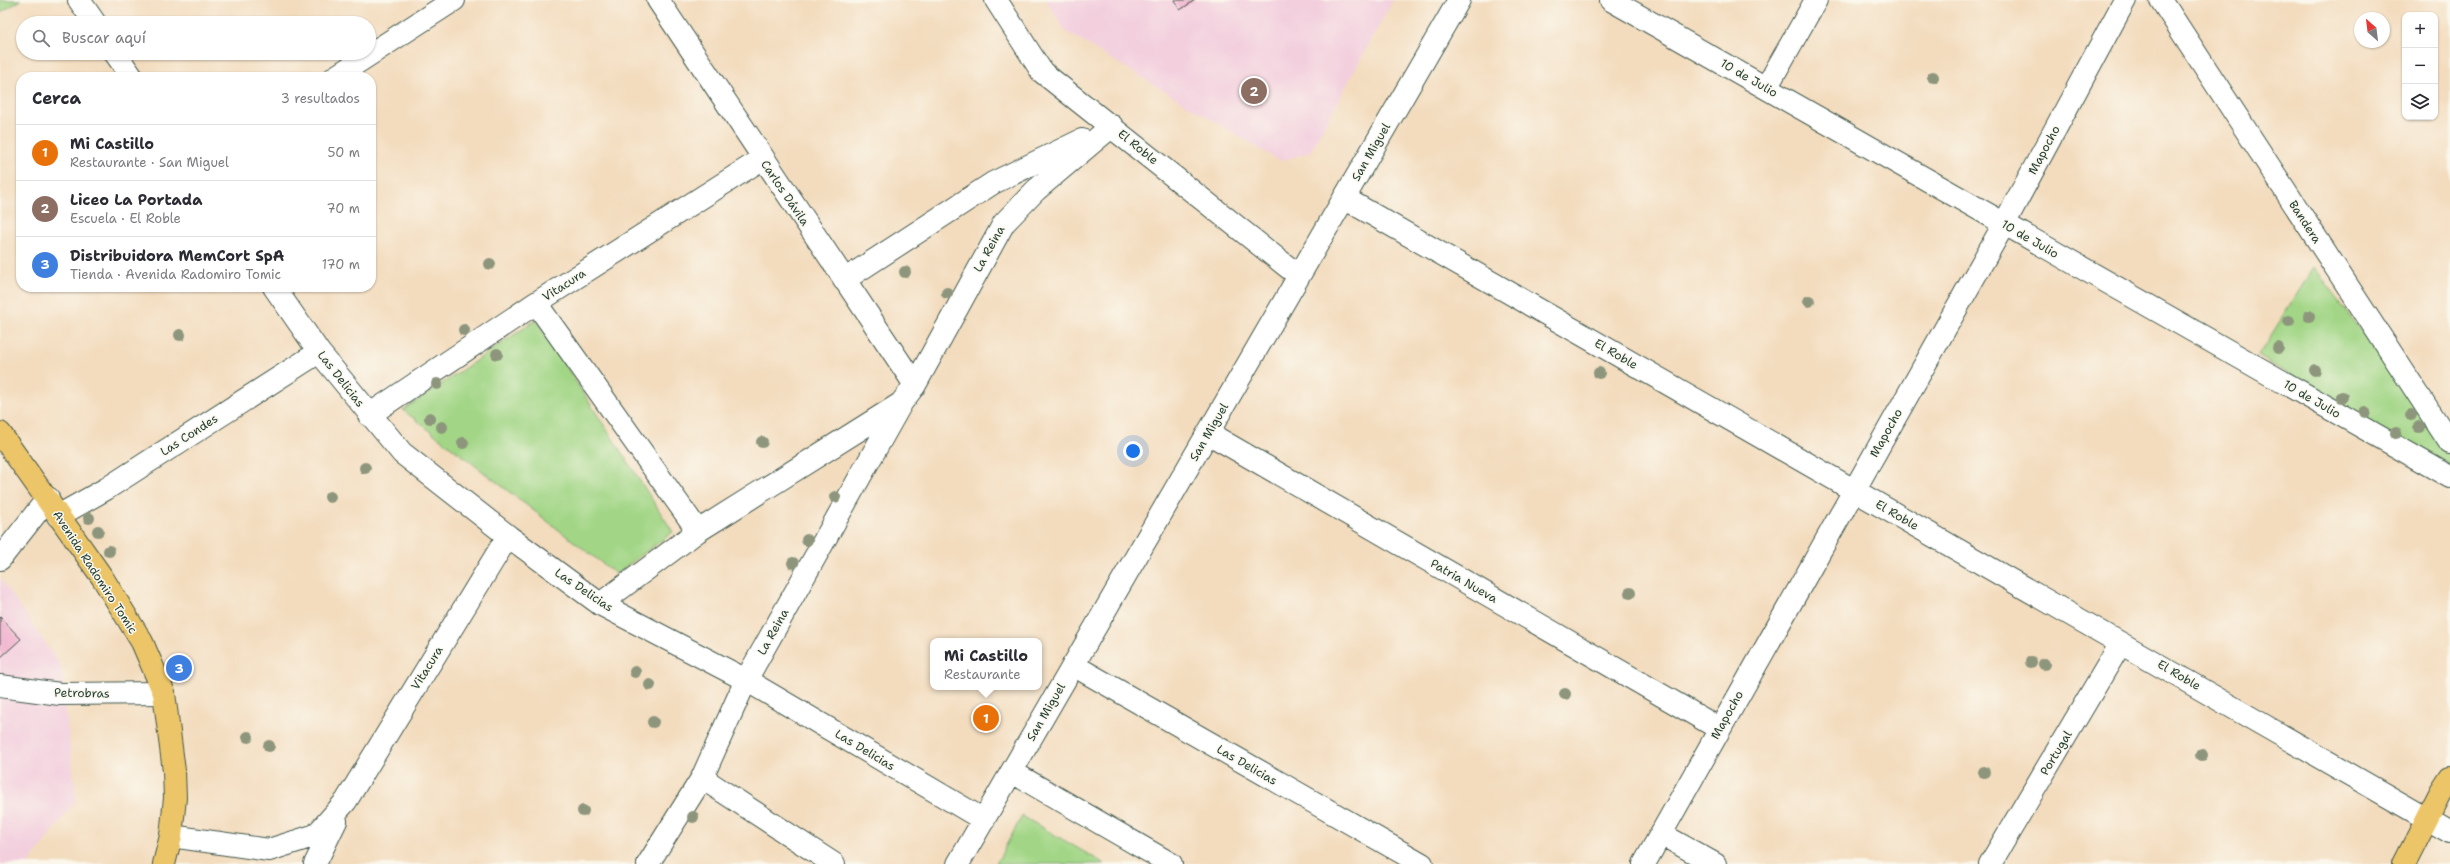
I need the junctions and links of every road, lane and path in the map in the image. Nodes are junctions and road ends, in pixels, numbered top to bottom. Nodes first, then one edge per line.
1 (79, 0) edge
2 (454, 0) edge
3 (658, 0) edge
4 (996, 0) edge
5 (1459, 0) edge
6 (1610, 0) edge
7 (1816, 0) edge
8 (2124, 0) edge
9 (2161, 0) edge
10 (430, 6) edge
11 (90, 16) edge
12 (376, 46) edge
13 (120, 60) edge
14 (358, 60) edge
15 (128, 72) edge
16 (342, 72) edge
17 (1766, 88) junction
18 (1112, 126) junction
19 (762, 158) junction
20 (1344, 198) junction
21 (2004, 224) junction
22 (1299, 276) junction
23 (844, 280) junction
24 (277, 292) edge
25 (536, 303) junction
26 (319, 352) junction
27 (908, 394) junction
28 (369, 415) junction
29 (0, 433) edge
30 (1208, 433) junction
31 (2450, 443) edge
32 (2450, 477) edge
33 (1854, 490) junction
34 (53, 507) junction
35 (698, 532) junction
36 (508, 536) junction
37 (0, 559) edge
38 (600, 604) junction
39 (2121, 642) junction
40 (1073, 665) junction
41 (746, 680) junction
42 (0, 686) edge
43 (164, 693) junction
44 (1720, 728) junction
45 (1012, 772) junction
46 (2450, 777) edge
47 (702, 778) junction
48 (346, 801) junction
49 (2427, 817) junction
50 (984, 820) junction
51 (2450, 832) edge
52 (1661, 834) junction
53 (171, 836) junction
54 (274, 857) edge
55 (164, 864) edge
56 (315, 864) edge
57 (648, 864) edge
58 (834, 864) edge
59 (958, 864) edge
60 (1171, 864) edge
61 (1422, 864) edge
62 (1644, 864) edge
63 (1715, 864) edge
64 (1990, 864) edge
65 (2404, 864) edge

1 - 11 street
2 - 10 street
3 - 19 street, Carlos Dávila
4 - 18 street, El Roble
5 - 20 street, San Miguel
6 - 17 street, 10 de Julio
7 - 17 street
8 - 21 street, Mapocho
9 - 31 street, Bandera
10 - 12 street
13 - 15 street
14 - 16 street
17 - 21 street, 10 de Julio
18 - 22 street, El Roble
18 - 23 street
18 - 27 street, La Reina
19 - 23 street, Carlos Dávila
19 - 25 street, Vitacura
20 - 22 street, San Miguel
20 - 33 street, El Roble
21 - 32 street, 10 de Julio
21 - 33 street, Mapocho
22 - 30 street, San Miguel
23 - 27 street, Carlos Dávila
24 - 26 street, Las Delicias
25 - 28 street, Vitacura
25 - 35 street
26 - 28 street, Las Delicias
26 - 34 street, Las Condes
27 - 35 street, La Reina
27 - 41 street, La Reina
28 - 36 street, Las Delicias
29 - 34 main road, Avenida Radomiro Tomic
30 - 40 street, San Miguel
30 - 44 street, Patria Nueva
33 - 39 street, El Roble
33 - 44 street, Mapocho
34 - 37 street
34 - 43 main road, Avenida Radomiro Tomic
35 - 38 street, La Reina
36 - 38 street, Las Delicias
36 - 48 street, Vitacura
38 - 41 street, Las Delicias
39 - 49 street, El Roble
39 - 64 street, Portugal
40 - 45 street, San Miguel
40 - 61 street, Las Delicias
41 - 47 street, La Reina
41 - 50 street, Las Delicias
42 - 43 street, Petrobras
43 - 53 main road, Avenida Radomiro Tomic
44 - 52 street, Mapocho
45 - 50 street, San Miguel
45 - 60 street
46 - 49 main road
47 - 57 street, La Reina
47 - 58 street
48 - 54 street, Vitacura
48 - 56 street, Vitacura
49 - 51 street, El Roble
49 - 65 main road
50 - 59 street, San Miguel
52 - 62 street, Mapocho
52 - 63 street
53 - 54 street, Vitacura
53 - 55 main road, Avenida Radomiro Tomic

